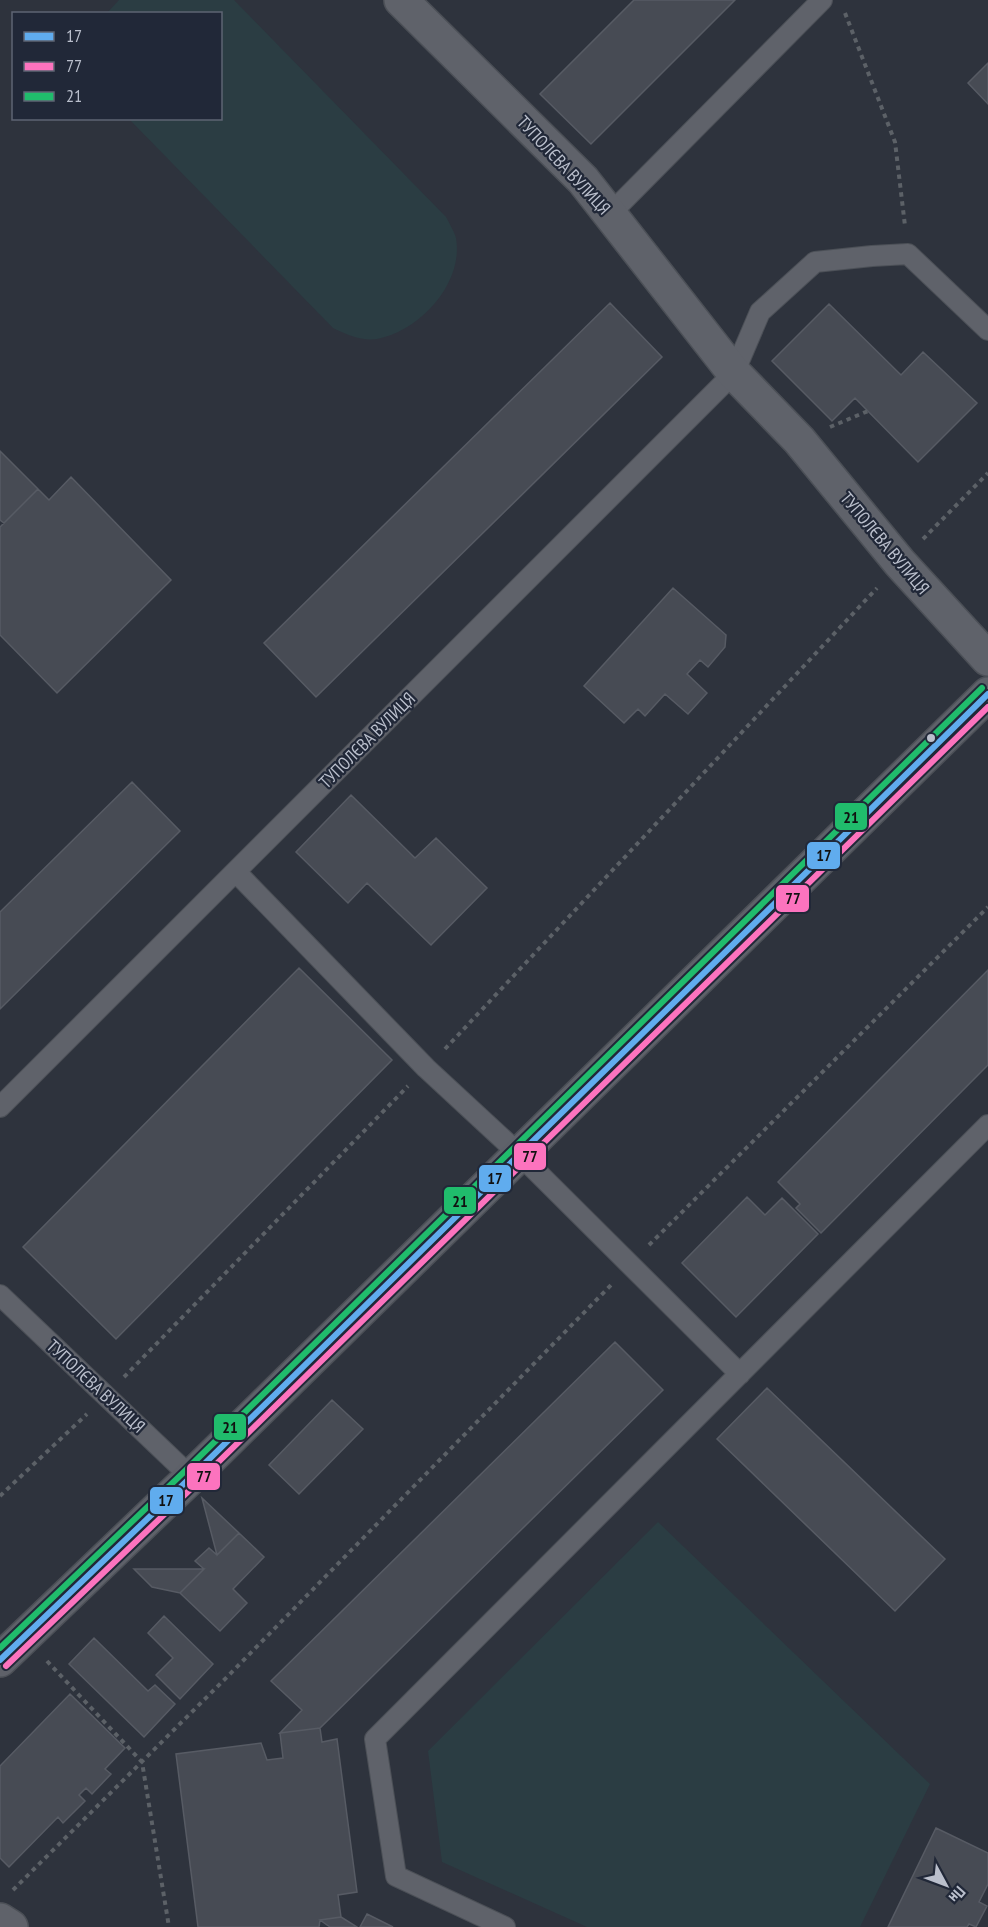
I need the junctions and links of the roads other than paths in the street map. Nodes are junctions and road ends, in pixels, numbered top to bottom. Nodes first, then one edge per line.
1 (401, 0) edge
2 (822, 0) edge
3 (610, 214) junction
4 (988, 330) edge
5 (734, 373) junction
6 (988, 659) edge
7 (988, 694) edge
8 (236, 872) junction
9 (0, 1107) edge
10 (988, 1125) edge
11 (519, 1154) junction
12 (0, 1295) edge
13 (740, 1374) junction
14 (192, 1477) junction
15 (0, 1660) edge
16 (4, 1908) edge
17 (10, 1927) edge
18 (505, 1927) edge

1 - 3 street, ТУПОЛЄВА ВУЛИЦЯ
2 - 3 lane
3 - 5 street, ТУПОЛЄВА ВУЛИЦЯ
4 - 5 lane, ТУПОЛЄВА ВУЛИЦЯ
5 - 6 street, ТУПОЛЄВА ВУЛИЦЯ
5 - 8 lane, ТУПОЛЄВА ВУЛИЦЯ
7 - 11 main road
8 - 9 lane, ТУПОЛЄВА ВУЛИЦЯ
8 - 11 lane
10 - 13 lane
11 - 13 lane
11 - 14 main road
12 - 14 lane, ТУПОЛЄВА ВУЛИЦЯ
13 - 18 lane
14 - 15 main road
16 - 17 street

